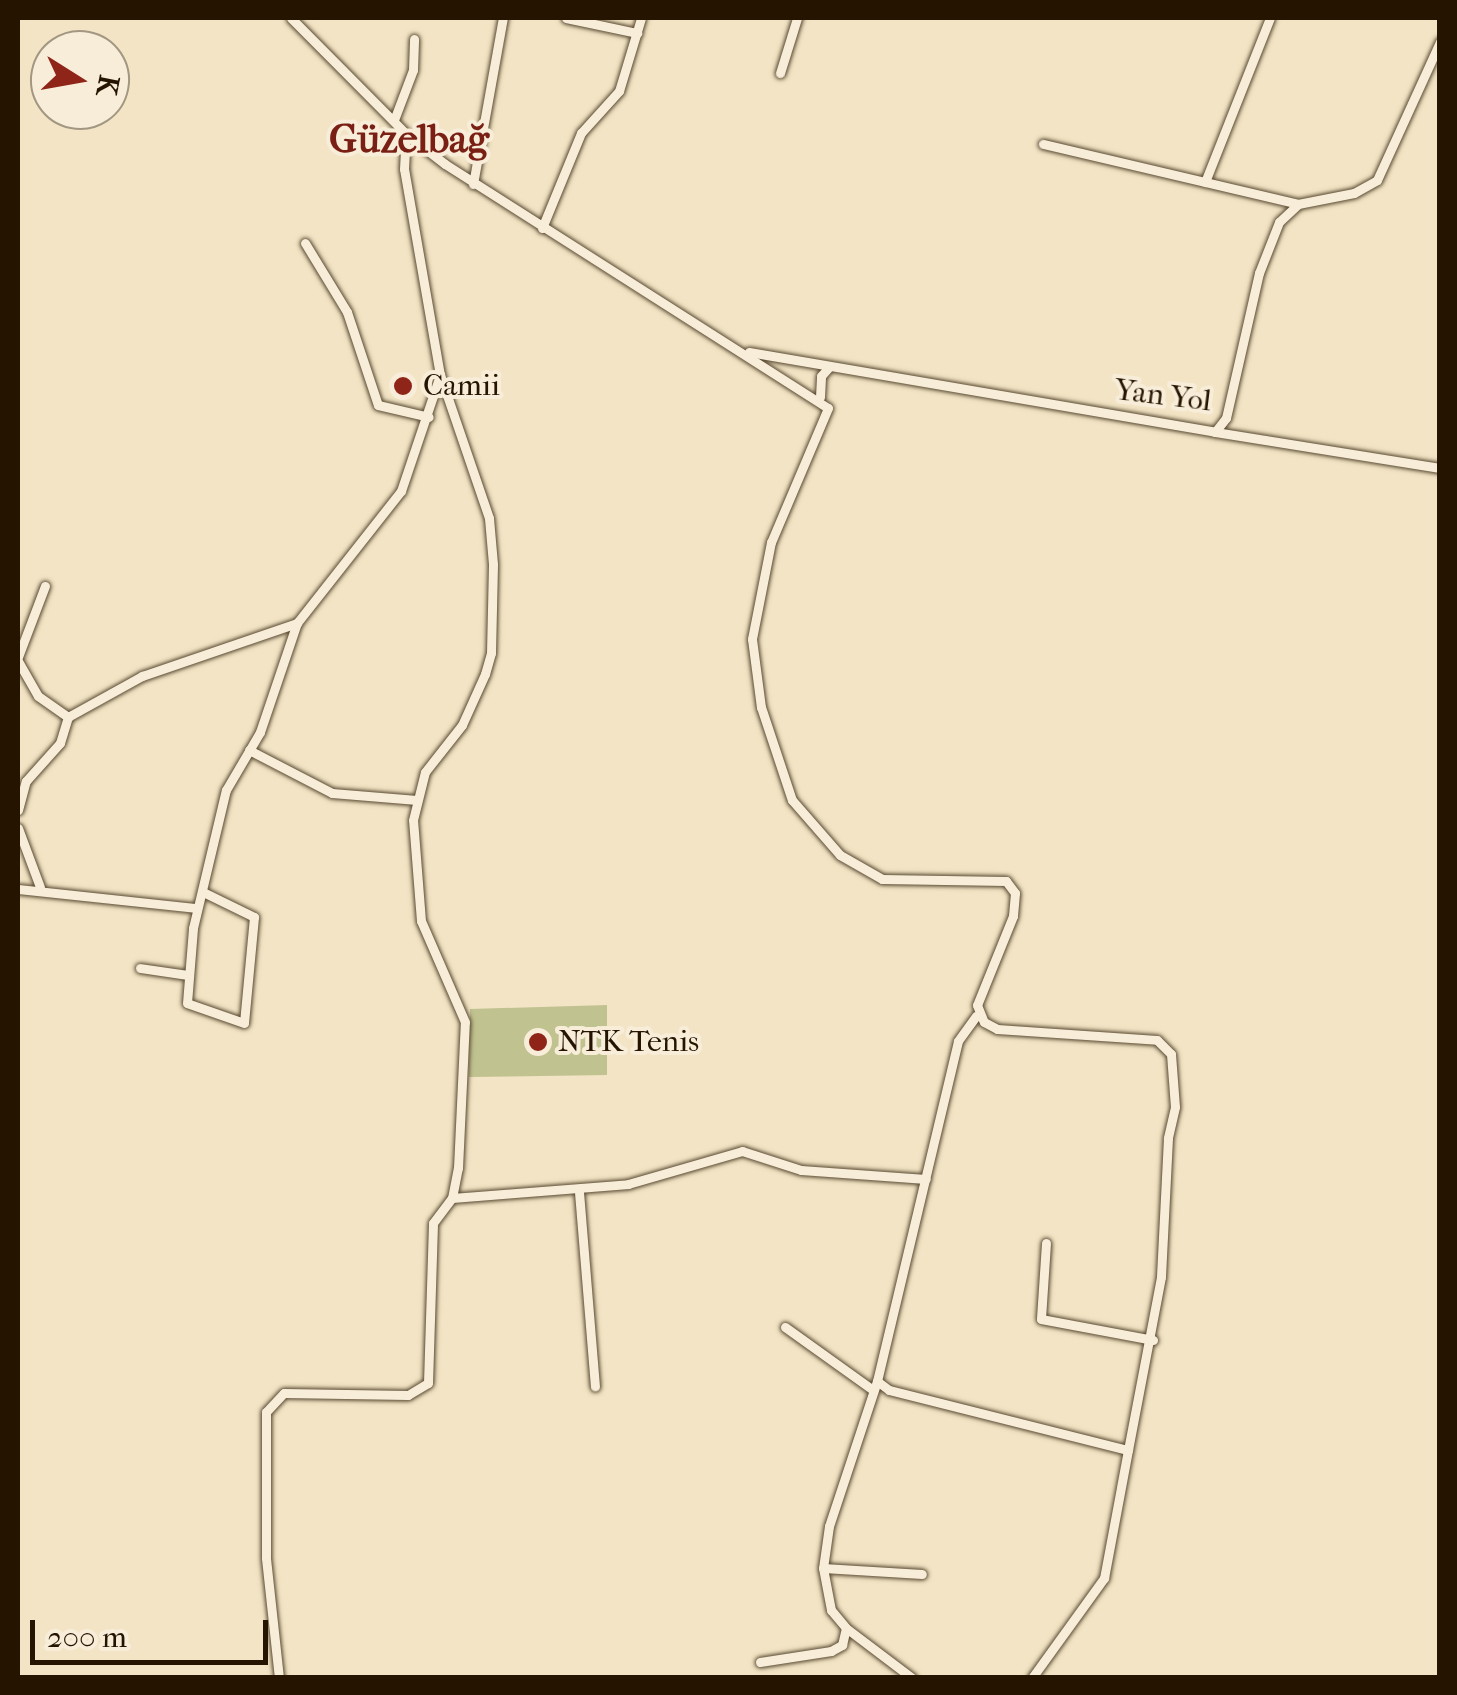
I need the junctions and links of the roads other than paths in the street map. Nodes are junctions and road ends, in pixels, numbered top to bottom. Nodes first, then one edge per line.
1 (291, 18) edge
2 (503, 18) edge
3 (566, 18) edge
4 (641, 18) edge
5 (797, 18) edge
6 (1270, 18) edge
7 (637, 33) junction
8 (414, 39) dead end
9 (1439, 46) edge
10 (780, 73) dead end
11 (394, 120) junction
12 (406, 134) junction
13 (1043, 144) dead end
14 (1205, 182) junction
15 (474, 184) junction
16 (1298, 204) junction
17 (542, 228) junction
18 (305, 243) dead end
19 (746, 351) junction
20 (830, 367) junction
21 (440, 375) junction
22 (820, 398) junction
23 (429, 417) junction
24 (1216, 432) junction
25 (1440, 468) edge
26 (45, 586) dead end
27 (298, 622) junction
28 (18, 659) edge
29 (68, 716) junction
30 (249, 750) junction
31 (416, 800) junction
32 (18, 810) edge
33 (18, 828) edge
34 (40, 888) junction
35 (18, 889) edge
36 (203, 892) junction
37 (197, 908) junction
38 (140, 968) dead end
39 (188, 975) junction
40 (976, 1016) junction
41 (926, 1179) junction
42 (579, 1192) junction
43 (452, 1198) junction
44 (1046, 1242) dead end
45 (785, 1328) dead end
46 (1153, 1340) junction
47 (596, 1386) dead end
48 (875, 1386) junction
49 (1128, 1450) junction
50 (823, 1568) junction
51 (922, 1574) dead end
52 (846, 1628) junction
53 (760, 1662) dead end
54 (278, 1678) edge
55 (912, 1678) edge
56 (1032, 1678) edge

1 - 11 street
2 - 15 street
3 - 7 street
4 - 7 street
5 - 10 street
6 - 14 street
7 - 17 street
8 - 11 street
9 - 16 street
11 - 12 street
12 - 15 street
12 - 21 street
13 - 14 street
14 - 16 street
15 - 17 street
16 - 24 street, Yan Yol
17 - 19 street
18 - 23 street
19 - 20 street, Yan Yol
19 - 22 street
20 - 22 street
20 - 24 street, Yan Yol
21 - 23 street
21 - 31 street
22 - 40 street
23 - 27 street
24 - 25 street
26 - 28 street
27 - 29 street
27 - 30 street
28 - 29 street
29 - 32 street
30 - 31 street
30 - 36 street
31 - 43 street
33 - 34 street
34 - 35 street
34 - 37 street
36 - 37 street
36 - 39 street
37 - 39 street
38 - 39 street
40 - 41 street
40 - 46 street
41 - 42 street
41 - 48 street
42 - 43 street
42 - 47 street
43 - 54 street
44 - 46 street
45 - 48 street
46 - 49 street
48 - 49 street
48 - 50 street
49 - 56 street
50 - 51 street
50 - 52 street
52 - 53 street
52 - 55 street

